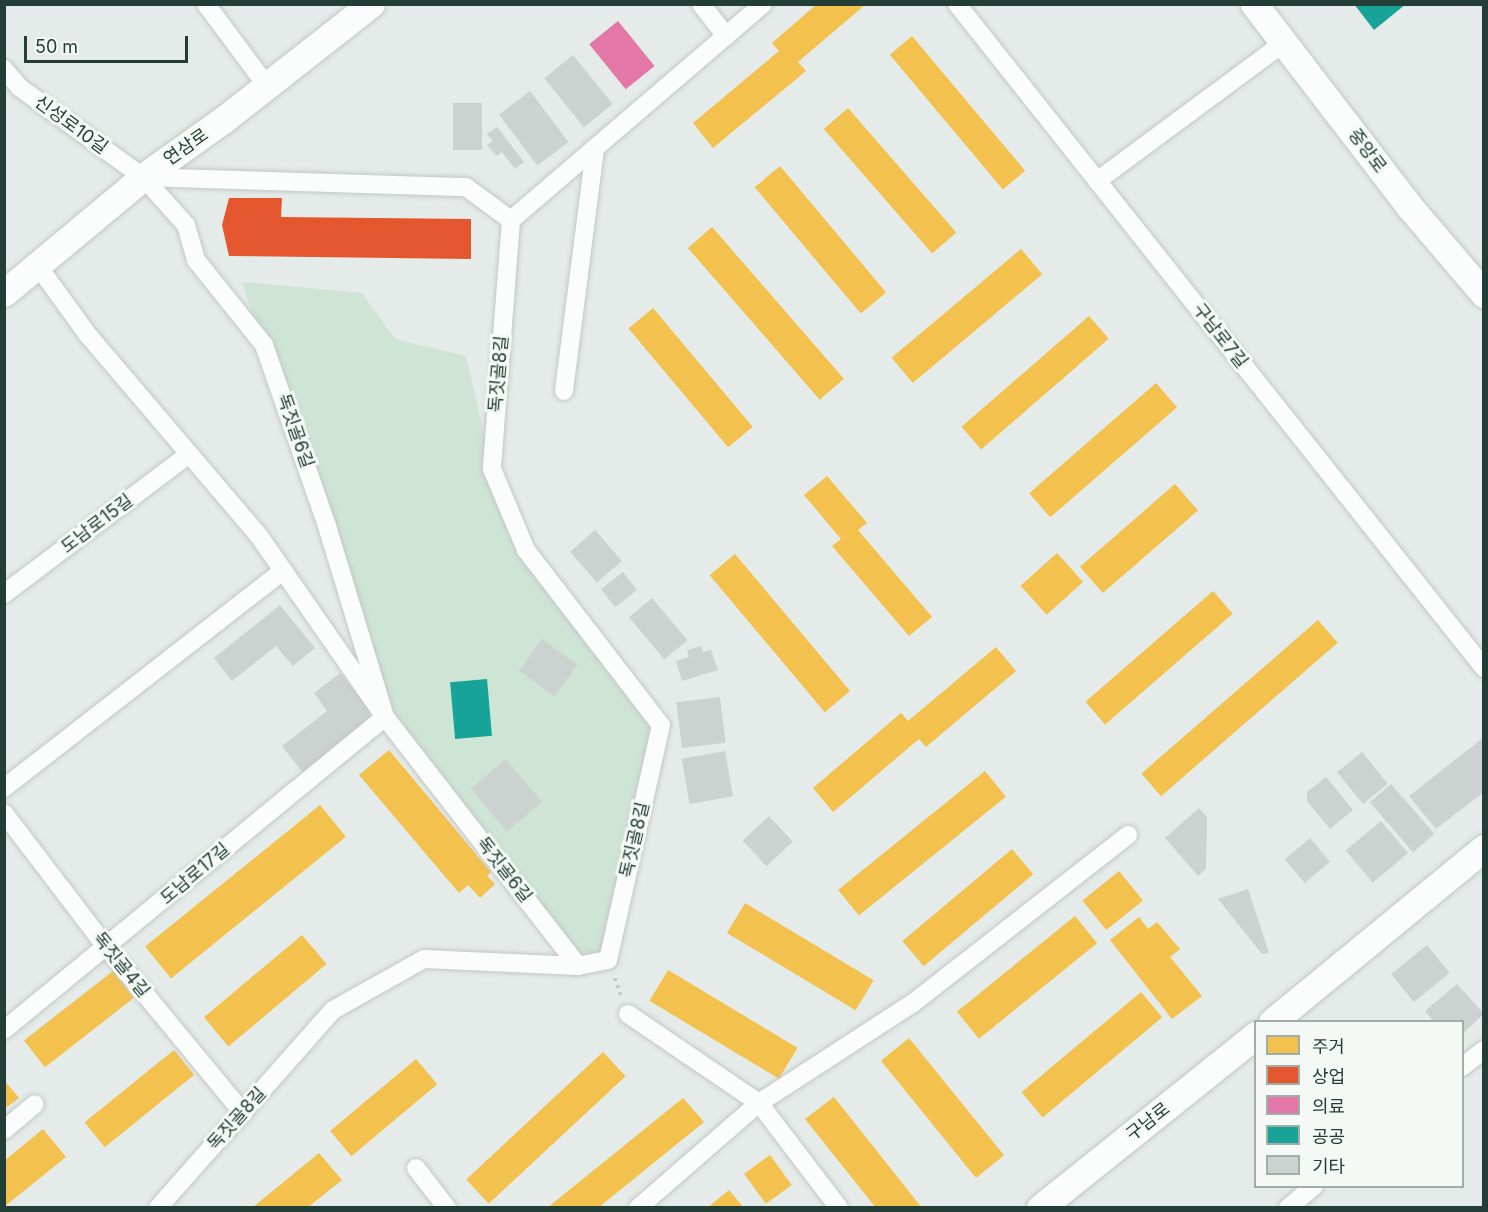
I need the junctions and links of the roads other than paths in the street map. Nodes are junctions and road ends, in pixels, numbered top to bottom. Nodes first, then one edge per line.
1 (206, 4) edge
2 (371, 4) edge
3 (701, 4) edge
4 (763, 4) edge
5 (957, 4) edge
6 (1254, 4) edge
7 (726, 36) junction
8 (1286, 42) junction
9 (4, 69) edge
10 (267, 86) junction
11 (595, 148) junction
12 (143, 177) junction
13 (1096, 181) junction
14 (512, 220) junction
15 (38, 266) junction
16 (4, 293) edge
17 (1484, 294) edge
18 (564, 391) dead end
19 (189, 454) junction
20 (283, 571) junction
21 (4, 594) edge
22 (1484, 668) edge
23 (385, 717) junction
24 (4, 788) edge
25 (4, 813) edge
26 (1128, 835) dead end
27 (1484, 848) edge
28 (106, 948) junction
29 (578, 966) junction
30 (628, 1014) road end
31 (1274, 1020) edge
32 (4, 1030) edge
33 (1254, 1037) edge
34 (1484, 1050) edge
35 (1464, 1065) edge
36 (759, 1103) junction
37 (35, 1104) dead end
38 (243, 1113) junction
39 (4, 1130) edge
40 (416, 1168) dead end
41 (1312, 1188) edge
42 (1296, 1205) edge
43 (158, 1208) edge
44 (447, 1208) edge
45 (638, 1208) edge
46 (839, 1208) edge
47 (1040, 1208) edge

1 - 10 street
2 - 10 main road, 연삼로
3 - 7 street
4 - 7 street
5 - 13 street, 구남로7길
6 - 8 main road, 중앙로
7 - 11 street
8 - 13 street
8 - 17 main road, 중앙로
9 - 12 street, 신성로10길
10 - 12 main road, 연삼로
11 - 14 street
11 - 18 street
12 - 14 street
12 - 15 main road, 연삼로
12 - 23 street, 독짓골6길
13 - 22 street, 구남로7길
14 - 29 street, 독짓골8길
15 - 16 main road, 연삼로
15 - 19 street, 독짓골6길
19 - 20 street, 독짓골6길
19 - 21 street, 도남로15길
20 - 23 street, 독짓골6길
20 - 24 street
23 - 28 street, 도남로17길
23 - 29 street, 독짓골6길
25 - 28 street, 독짓골4길
26 - 36 street
27 - 31 main road
28 - 32 street, 도남로17길
28 - 38 street, 독짓골4길
29 - 38 street, 독짓골8길
30 - 36 street
33 - 47 main road, 구남로
34 - 35 street
36 - 45 street
36 - 46 street
37 - 39 street
38 - 43 street, 독짓골8길
40 - 44 street
41 - 42 street

